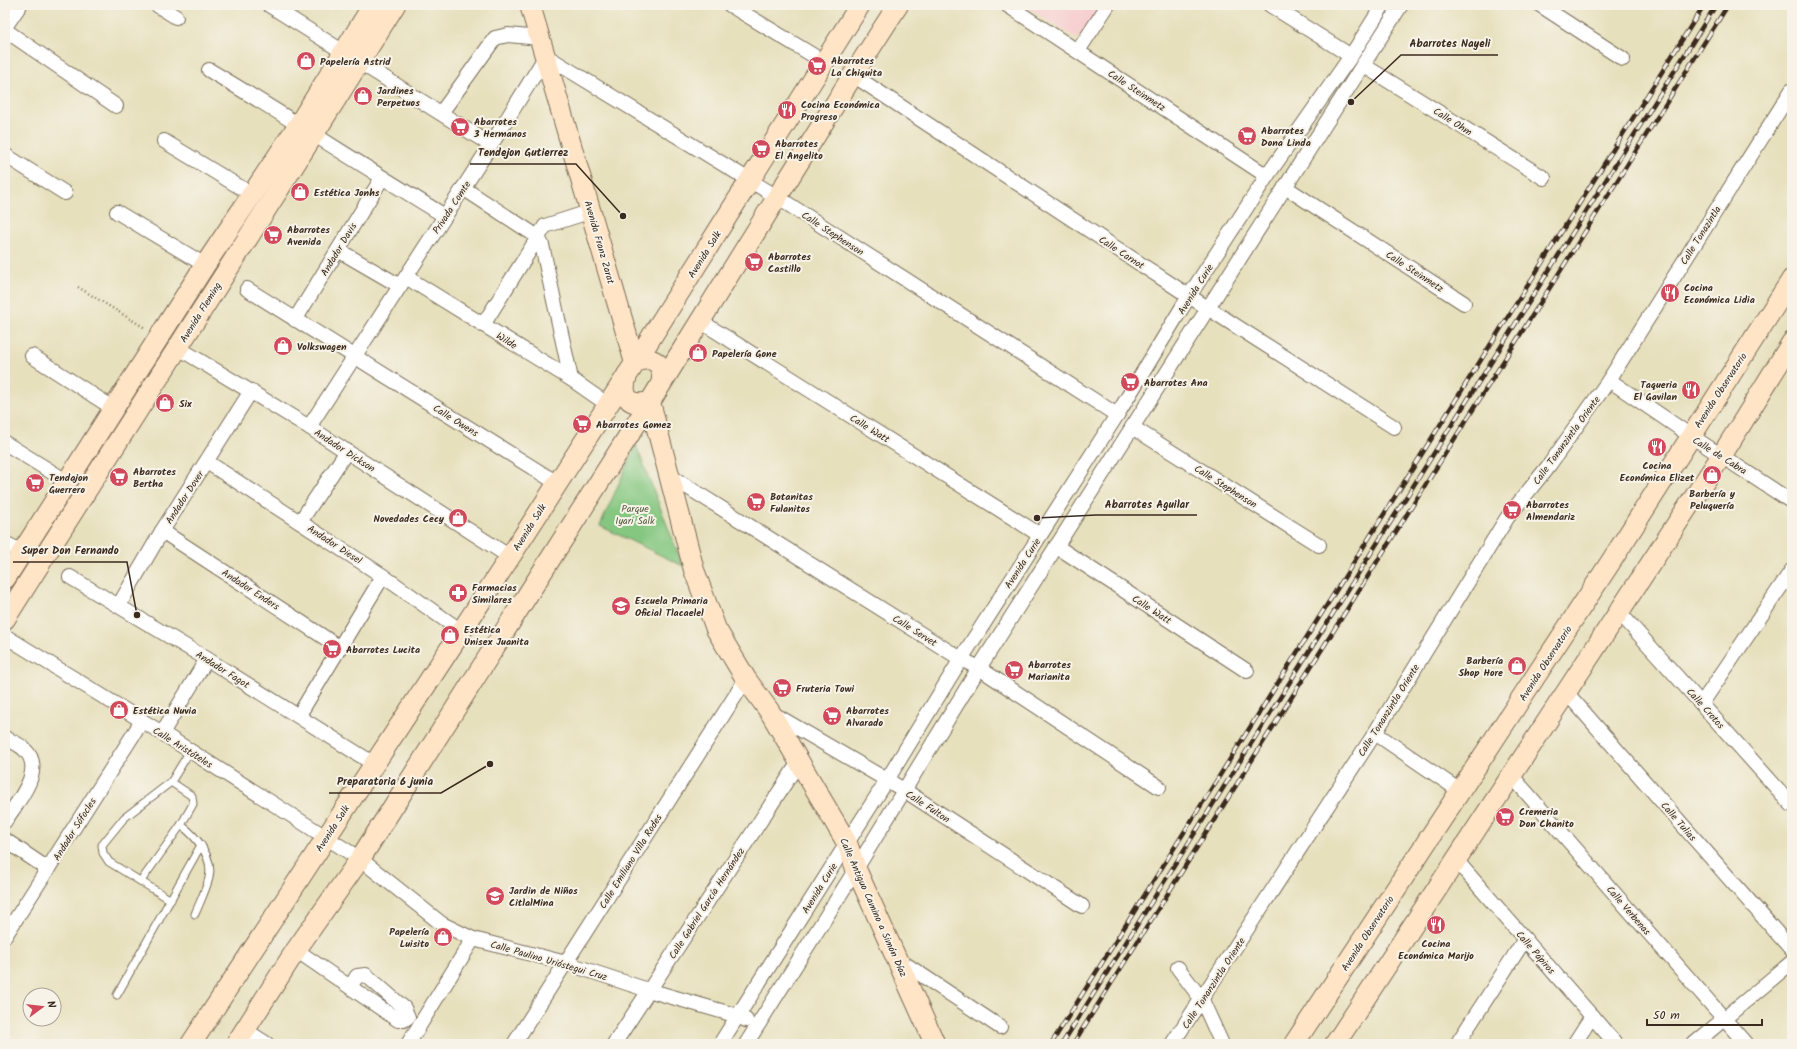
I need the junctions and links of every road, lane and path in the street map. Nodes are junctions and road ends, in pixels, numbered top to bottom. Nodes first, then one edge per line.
1 (20, 5) edge
2 (157, 5) edge
3 (269, 5) edge
4 (373, 5) edge
5 (395, 5) edge
6 (530, 5) edge
7 (730, 5) edge
8 (860, 5) edge
9 (898, 5) edge
10 (1007, 5) edge
11 (1108, 5) edge
12 (1270, 5) edge
13 (1383, 5) edge
14 (1401, 5) edge
15 (1540, 5) edge
16 (176, 17) dead end
17 (5, 29) edge
18 (543, 47) junction
19 (1078, 51) junction
20 (1351, 56) junction
21 (352, 57) junction
22 (1622, 59) dead end
23 (824, 62) junction
24 (1363, 65) junction
25 (209, 70) dead end
26 (853, 75) junction
27 (1792, 90) edge
28 (116, 106) dead end
29 (440, 113) junction
30 (307, 129) junction
31 (164, 141) dead end
32 (491, 145) junction
33 (5, 154) edge
34 (1267, 176) junction
35 (382, 178) junction
36 (1544, 178) dead end
37 (749, 180) junction
38 (1285, 187) junction
39 (463, 188) junction
40 (65, 194) dead end
41 (253, 195) junction
42 (777, 197) junction
43 (592, 211) junction
44 (117, 212) dead end
45 (445, 216) junction
46 (538, 237) junction
47 (338, 250) junction
48 (205, 265) junction
49 (1792, 279) edge
50 (403, 281) junction
51 (78, 287) dead end
52 (247, 289) dead end
53 (1190, 296) junction
54 (1464, 303) dead end
55 (1208, 307) junction
56 (295, 320) junction
57 (700, 321) junction
58 (483, 324) junction
59 (159, 337) junction
60 (1792, 342) edge
61 (177, 347) junction
62 (32, 356) dead end
63 (354, 356) junction
64 (631, 369) junction
65 (571, 379) junction
66 (1609, 380) junction
67 (660, 384) junction
68 (252, 391) junction
69 (650, 402) junction
70 (607, 404) junction
71 (114, 408) junction
72 (1117, 415) junction
73 (309, 427) junction
74 (1132, 427) junction
75 (1394, 427) dead end
76 (1691, 436) junction
77 (5, 443) edge
78 (347, 451) junction
79 (1722, 455) junction
80 (207, 462) junction
81 (670, 476) junction
82 (66, 481) junction
83 (557, 483) junction
84 (1792, 502) edge
85 (300, 522) junction
86 (162, 531) junction
87 (1040, 535) junction
88 (1319, 545) dead end
89 (1056, 546) junction
90 (13, 548) edge
91 (510, 557) junction
92 (41, 562) junction
93 (1610, 563) junction
94 (1792, 570) edge
95 (70, 576) dead end
96 (383, 576) junction
97 (5, 578) edge
98 (1639, 581) junction
99 (119, 605) junction
100 (1619, 612) junction
101 (5, 619) edge
102 (461, 631) junction
103 (5, 636) edge
104 (339, 647) junction
105 (207, 659) junction
106 (961, 659) junction
107 (979, 668) junction
108 (1247, 671) dead end
109 (746, 679) junction
110 (1566, 692) junction
111 (1702, 703) junction
112 (770, 712) junction
113 (299, 715) junction
114 (1509, 718) junction
115 (142, 721) junction
116 (162, 733) junction
117 (1375, 733) junction
118 (1538, 736) junction
119 (5, 738) edge
120 (190, 751) junction
121 (799, 762) junction
122 (374, 764) junction
123 (1511, 775) junction
124 (887, 780) junction
125 (171, 782) junction
126 (1159, 787) dead end
127 (904, 790) junction
128 (1460, 791) junction
129 (1792, 805) edge
130 (5, 821) edge
131 (181, 825) junction
132 (326, 838) junction
133 (5, 840) edge
134 (847, 843) junction
135 (201, 845) junction
136 (360, 859) junction
137 (1456, 860) junction
138 (48, 869) junction
139 (856, 869) junction
140 (141, 881) junction
141 (171, 900) junction
142 (1082, 906) dead end
143 (195, 914) dead end
144 (5, 936) edge
145 (473, 939) junction
146 (1525, 939) junction
147 (296, 950) junction
148 (1792, 950) edge
149 (894, 956) junction
150 (1792, 962) edge
151 (566, 963) junction
152 (1178, 968) dead end
153 (350, 987) dead end
154 (648, 990) junction
155 (117, 995) dead end
156 (1202, 1000) junction
157 (738, 1016) junction
158 (1592, 1016) junction
159 (1724, 1018) junction
160 (757, 1026) junction
161 (1000, 1027) dead end
162 (240, 1037) edge
163 (191, 1044) edge
164 (267, 1044) edge
165 (408, 1044) edge
166 (514, 1044) edge
167 (614, 1044) edge
168 (720, 1044) edge
169 (746, 1044) edge
170 (935, 1044) edge
171 (1172, 1044) edge
172 (1222, 1044) edge
173 (1294, 1044) edge
174 (1335, 1044) edge
175 (1457, 1044) edge
176 (1574, 1044) edge
177 (1616, 1044) edge
178 (1694, 1044) edge
179 (1746, 1044) edge

1 - 17 street
2 - 16 street
3 - 21 street
4 - 21 main road, Avenida Fleming
5 - 21 main road, Avenida Fleming
6 - 18 main road, Avenida Franz Zarat
7 - 23 street
8 - 23 main road, Avenida Salk
9 - 26 main road
10 - 19 street, Calle Steinmetz
11 - 19 street
12 - 20 street
13 - 20 street, Avenida Curie
14 - 24 street, Avenida Curie
15 - 22 street
17 - 28 street
18 - 29 street
18 - 32 street, Privada Comte
18 - 37 street, Calle Stephenson
18 - 43 main road, Avenida Franz Zarat
19 - 34 street, Calle Steinmetz
20 - 34 street, Avenida Curie
21 - 29 street
21 - 30 main road, Avenida Fleming
23 - 37 main road, Avenida Salk
24 - 36 street, Calle Ohm
24 - 38 street, Avenida Curie
25 - 30 street
26 - 42 main road
26 - 53 street, Calle Carnot
27 - 66 street, Calle Tonazintla
29 - 32 street
30 - 35 street
30 - 41 main road, Avenida Fleming
30 - 61 main road, Avenida Fleming
31 - 41 street
32 - 39 street, Privada Comte
33 - 40 street
34 - 53 street, Avenida Curie
35 - 45 street
35 - 47 street, Andador Davis
37 - 42 street, Calle Stephenson
37 - 64 main road, Avenida Salk
38 - 54 street, Calle Steinmetz
38 - 55 street, Avenida Curie
39 - 45 street, Privada Comte
39 - 46 street
41 - 48 main road, Avenida Fleming
42 - 57 main road
42 - 72 street, Calle Stephenson
43 - 46 street
43 - 64 main road, Avenida Franz Zarat
44 - 48 street
45 - 50 street, Privada Comte
46 - 58 street
46 - 65 street
47 - 50 street, Wilde
47 - 56 street, Andador Davis
48 - 59 main road, Avenida Fleming
49 - 76 main road, Avenida Observatorio
50 - 58 street, Wilde
50 - 63 street, Privada Comte
51 - 59 path
52 - 56 street, Calle Owens
53 - 55 street, Calle Carnot
53 - 72 street, Avenida Curie
55 - 74 street, Avenida Curie
55 - 75 street, Calle Carnot
56 - 63 street, Calle Owens
57 - 67 main road
57 - 87 street, Calle Watt
58 - 65 street, Wilde
59 - 71 main road, Avenida Fleming
60 - 79 main road
61 - 68 street, Andador Dickson
61 - 92 main road, Avenida Fleming
62 - 71 street
63 - 73 street, Privada Comte
63 - 83 street, Calle Owens
64 - 67 main road
64 - 69 main road
64 - 70 main road, Avenida Salk
65 - 70 street, Wilde
66 - 76 street, Calle de Cabra
66 - 117 street, Calle Tonanzintla Oriente
67 - 69 main road
68 - 73 street, Andador Dickson
68 - 80 street, Andador Dover
69 - 81 main road
69 - 136 main road
70 - 83 main road, Avenida Salk
71 - 82 main road, Avenida Fleming
72 - 87 street, Avenida Curie
73 - 78 street, Andador Dickson
74 - 88 street, Calle Stephenson
74 - 89 street, Avenida Curie
76 - 79 street, Calle de Cabra
76 - 93 main road, Avenida Observatorio
77 - 82 street
78 - 85 street
78 - 91 street, Andador Dickson
79 - 84 street, Calle de Cabra
79 - 98 main road
80 - 85 street, Andador Diesel
80 - 86 street, Andador Dover
81 - 106 street, Calle Servet
81 - 109 main road
82 - 90 main road, Avenida Fleming
83 - 91 main road, Avenida Salk
85 - 96 street, Andador Diesel
86 - 99 street, Andador Dover
86 - 104 street, Andador Enders
87 - 106 street, Avenida Curie
89 - 107 street, Avenida Curie
89 - 108 street, Calle Watt
90 - 92 street
90 - 97 main road, Avenida Fleming
91 - 102 main road, Avenida Salk
92 - 101 main road, Avenida Fleming
93 - 98 main road
93 - 114 main road, Avenida Observatorio
94 - 111 street
95 - 99 street, Andador Fagot
96 - 102 street, Andador Diesel
96 - 104 street
98 - 100 main road
99 - 105 street, Andador Fagot
100 - 110 main road
100 - 111 street, Calle Crotos
102 - 122 main road, Avenida Salk
103 - 115 street, Calle Aristóteles
104 - 113 street
105 - 113 street, Andador Fagot
105 - 116 street
106 - 107 street, Calle Servet
106 - 124 street, Avenida Curie
107 - 126 street, Calle Servet
107 - 127 street, Avenida Curie
109 - 112 main road
109 - 151 street, Calle Emiliano Villa Rodes
110 - 118 main road
110 - 148 street, Calle Tulias
111 - 129 street, Calle Crotos
112 - 121 main road, Calle Antiguo Camino a Simón Díaz
112 - 124 street, Calle Fulton
113 - 122 street, Andador Fagot
114 - 118 main road
114 - 128 main road, Avenida Observatorio
115 - 116 street, Calle Aristóteles
115 - 138 street, Andador Sófocles
116 - 120 street, Calle Aristóteles
117 - 128 street
117 - 156 street, Calle Tonanzintla Oriente
118 - 123 main road
119 - 130 street
120 - 125 lane
120 - 132 street, Calle Aristóteles
121 - 134 main road, Calle Antiguo Camino a Simón Díaz
121 - 154 street, Calle Gabriel García Hernández
122 - 132 main road, Avenida Salk
123 - 137 main road
123 - 159 street, Calle Verbenas
124 - 127 street, Calle Fulton
124 - 134 street, Avenida Curie
125 - 131 lane
125 - 140 lane
127 - 139 street, Avenida Curie
127 - 142 street, Calle Fulton
128 - 173 main road, Avenida Observatorio
131 - 135 lane
131 - 140 lane
132 - 136 street, Calle Aristóteles
132 - 163 main road, Avenida Salk
133 - 138 street
134 - 139 main road, Calle Antiguo Camino a Simón Díaz
134 - 157 street, Avenida Curie
135 - 141 lane
135 - 143 lane
136 - 145 street, Calle Paulino Urióstegui Cruz
136 - 147 main road
137 - 146 street, Calle Pápiros
137 - 174 main road
138 - 144 street, Andador Sófocles
139 - 149 main road, Calle Antiguo Camino a Simón Díaz
139 - 160 street, Avenida Curie
140 - 141 lane
141 - 155 lane
145 - 151 street, Calle Paulino Urióstegui Cruz
145 - 165 street
146 - 158 street, Calle Pápiros
146 - 175 street
147 - 153 street
147 - 162 main road
149 - 161 street
149 - 170 main road, Calle Antiguo Camino a Simón Díaz
150 - 159 street
151 - 154 street, Calle Paulino Urióstegui Cruz
151 - 166 street, Calle Emiliano Villa Rodes
152 - 156 street
154 - 157 street, Calle Paulino Urióstegui Cruz
154 - 167 street, Calle Gabriel García Hernández
156 - 171 street, Calle Tonanzintla Oriente
156 - 172 street
157 - 160 street, Calle Paulino Urióstegui Cruz
157 - 168 street, Avenida Curie
158 - 176 street
158 - 177 street, Calle Pápiros
159 - 178 street
159 - 179 street, Calle Verbenas
160 - 169 street, Avenida Curie
162 - 164 street

